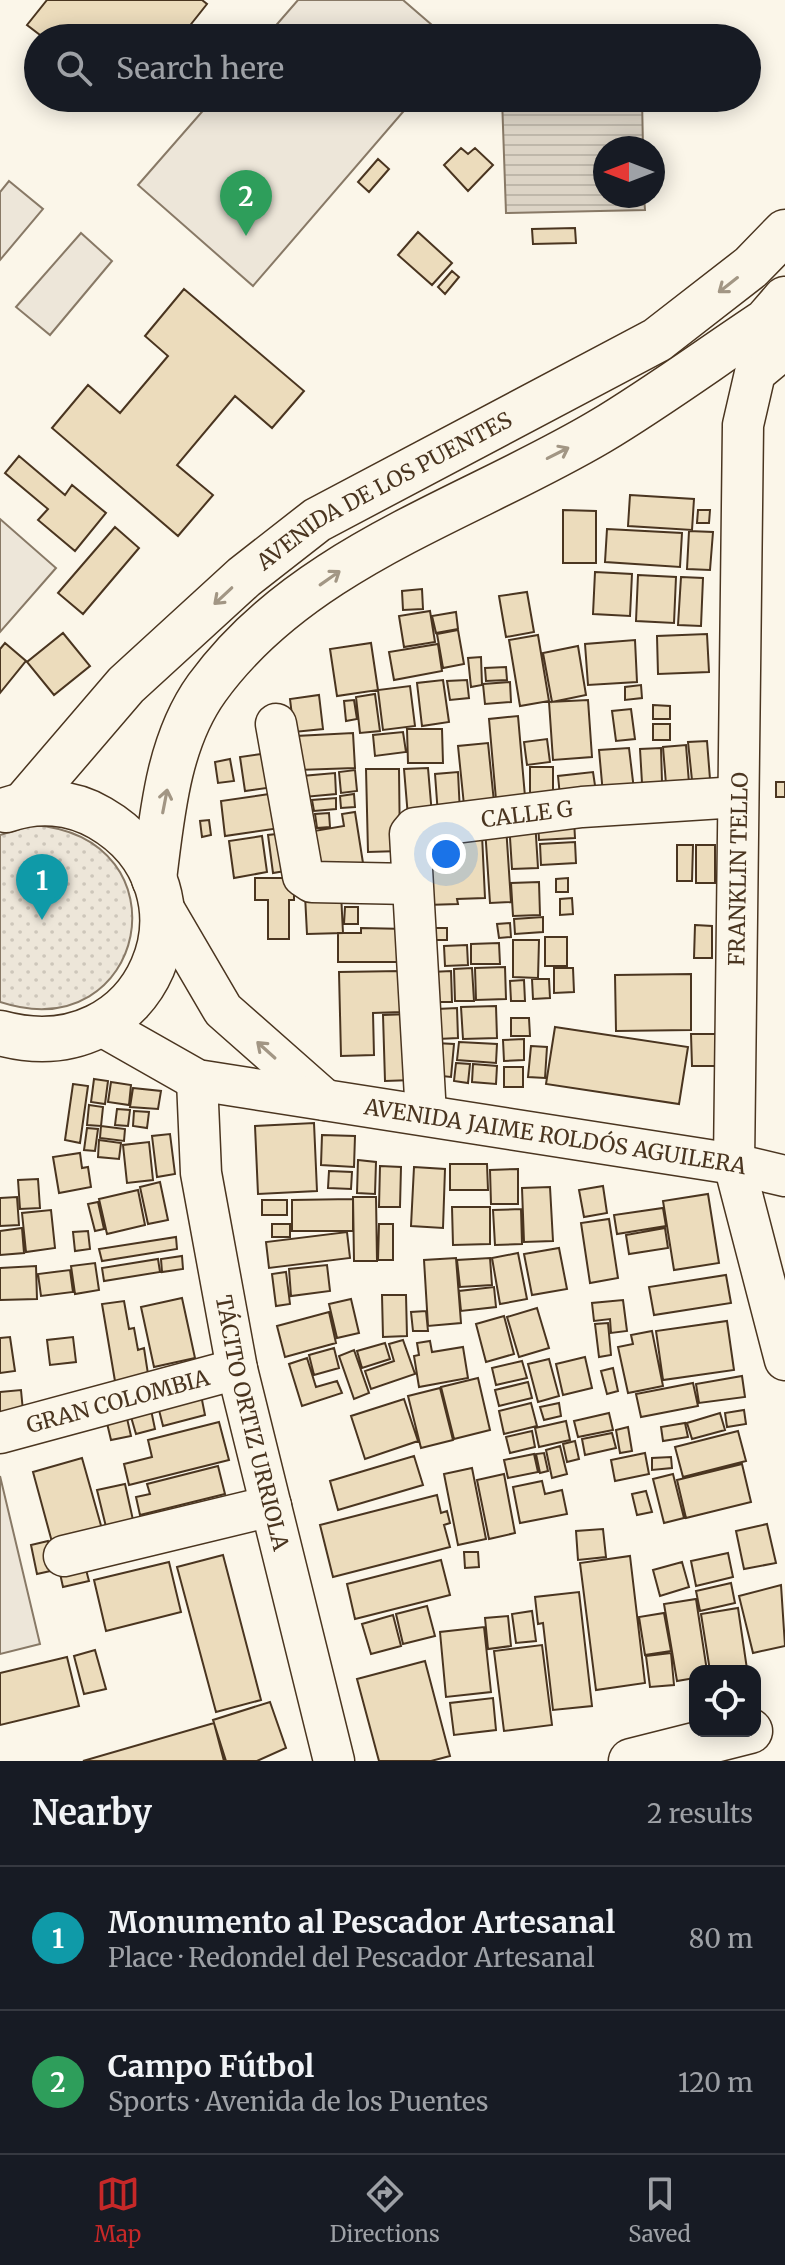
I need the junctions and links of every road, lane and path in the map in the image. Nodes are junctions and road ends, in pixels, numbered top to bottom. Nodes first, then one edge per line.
1 (785, 232) edge
2 (785, 299) edge
3 (770, 360) edge
4 (276, 724) dead end
5 (738, 797) junction
6 (12, 808) edge
7 (411, 884) junction
8 (157, 891) junction
9 (102, 1026) junction
10 (0, 1033) edge
11 (197, 1080) junction
12 (325, 1100) junction
13 (426, 1115) junction
14 (734, 1164) junction
15 (785, 1176) edge
16 (785, 1360) edge
17 (237, 1369) junction
18 (0, 1433) edge
19 (271, 1506) junction
20 (64, 1556) dead end
21 (785, 1722) edge
22 (761, 1728) edge
23 (725, 1737) edge
24 (334, 1761) edge
25 (631, 1761) edge

1 -> 6 main road, AVENIDA DE LOS PUENTES
8 -> 2 main road, AVENIDA DE LOS PUENTES
3 - 5 street, FRANKLIN TELLO
4 - 7 street
5 - 7 street, CALLE G
5 - 14 street, FRANKLIN TELLO
6 - 8 main road
7 - 13 street, CALLE G
8 - 9 main road, AVENIDA DE LOS PUENTES
12 -> 8 street
9 - 10 main road
9 - 11 street, AVENIDA JAIME ROLDÓS AGUILERA
11 - 12 street, AVENIDA JAIME ROLDÓS AGUILERA
11 - 17 street, TÁCITO ORTIZ URRIOLA
12 - 13 street, AVENIDA JAIME ROLDÓS AGUILERA
13 - 14 street, AVENIDA JAIME ROLDÓS AGUILERA
14 - 15 street, AVENIDA JAIME ROLDÓS AGUILERA
14 - 16 street, FRANKLIN TELLO
17 - 18 street, GRAN COLOMBIA
17 - 19 street, TÁCITO ORTIZ URRIOLA
19 - 20 street
19 - 24 street, TÁCITO ORTIZ URRIOLA
21 - 22 main road
23 - 25 main road

